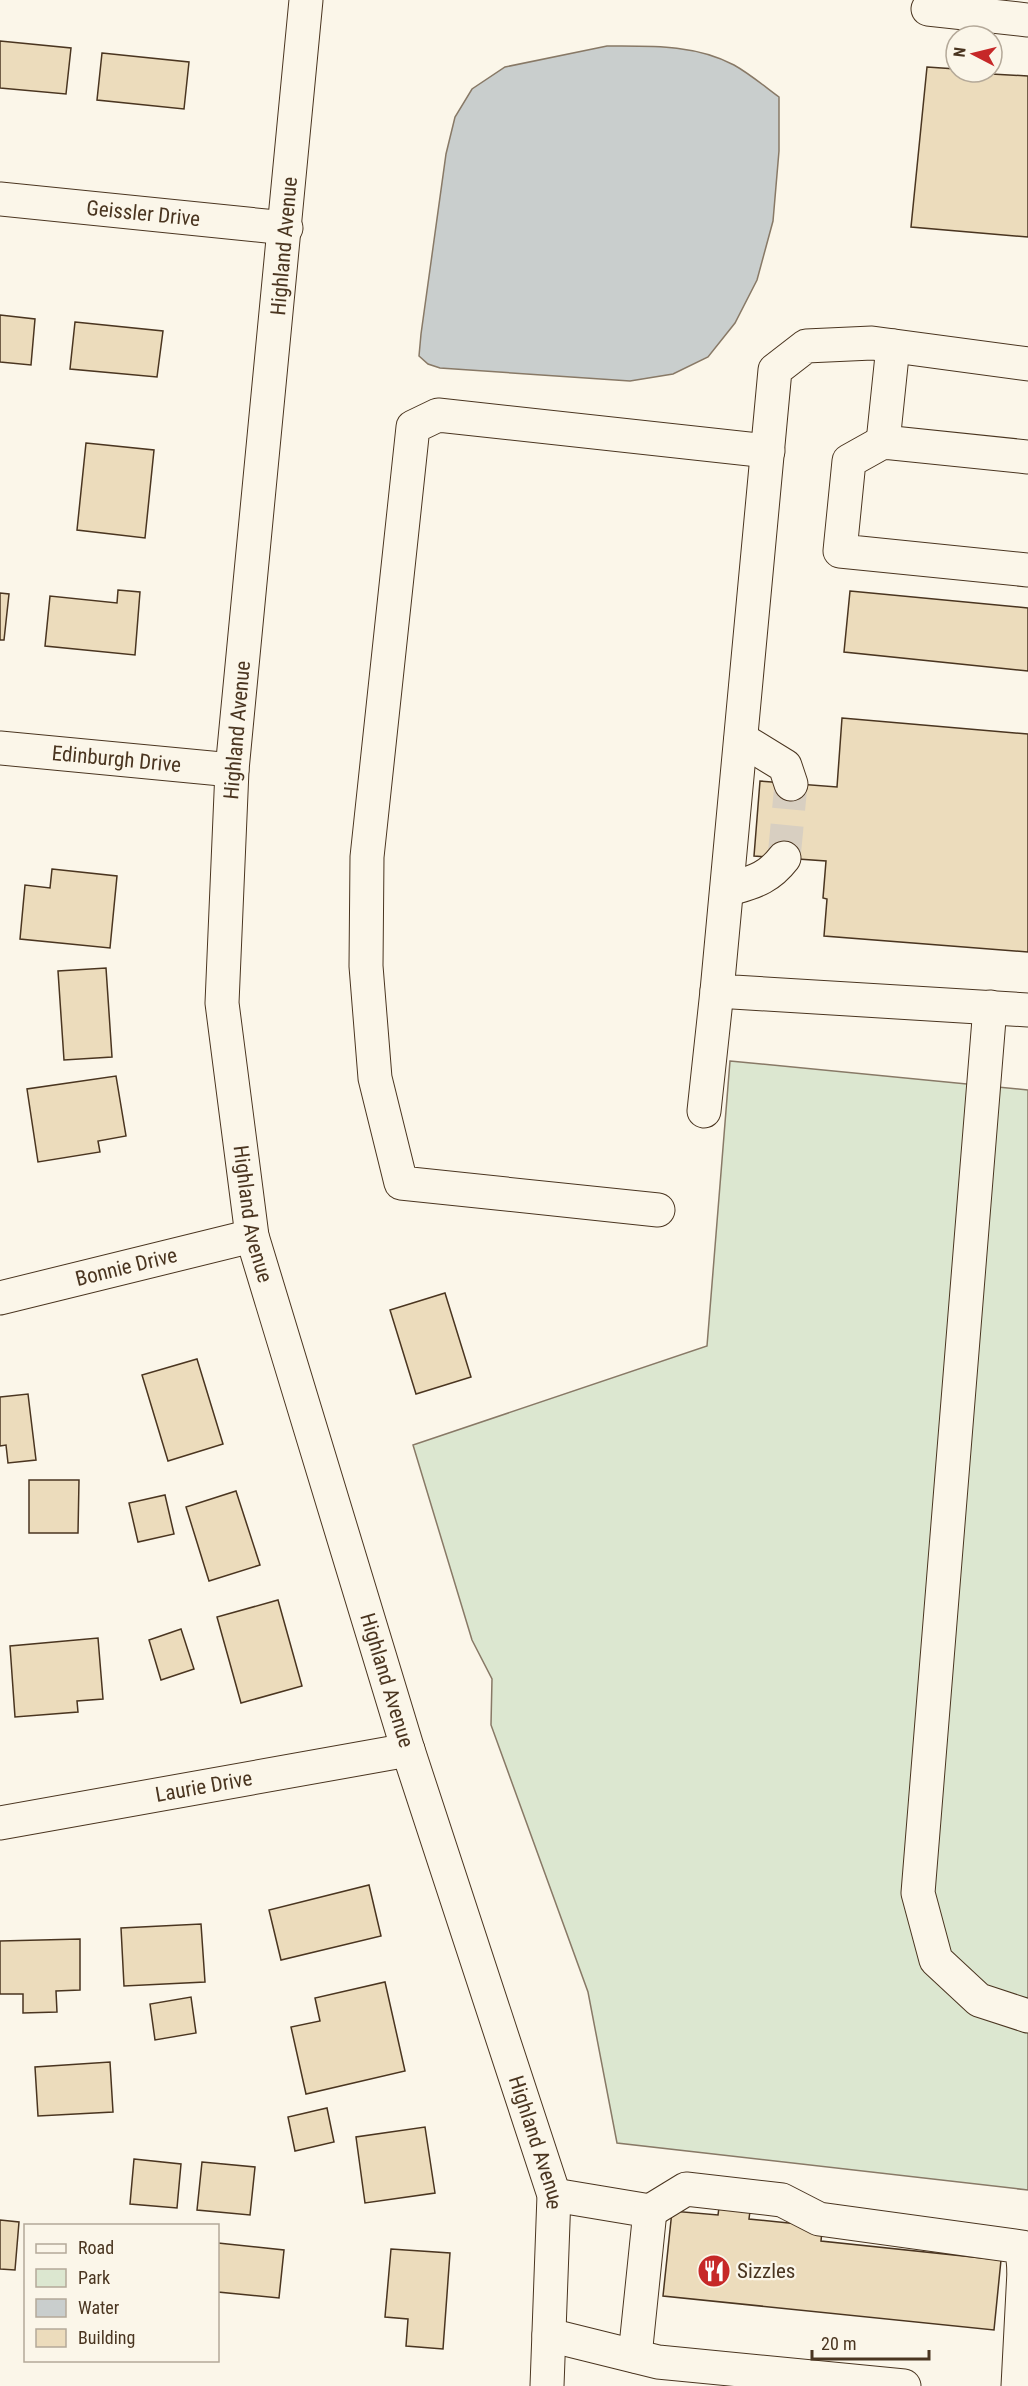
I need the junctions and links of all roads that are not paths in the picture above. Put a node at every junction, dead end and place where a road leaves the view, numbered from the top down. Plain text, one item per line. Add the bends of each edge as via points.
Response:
1 (306, 0) edge
2 (928, 9) dead end
3 (1014, 12) edge
4 (0, 199) edge
5 (286, 228) junction
6 (893, 346) junction
7 (1028, 364) edge
8 (883, 442) junction
9 (768, 451) junction
10 (1028, 456) edge
11 (1028, 570) edge
12 (741, 738) junction
13 (0, 748) edge
14 (232, 770) junction
15 (791, 784) tunnel mouth
16 (784, 858) tunnel mouth
17 (727, 890) junction
18 (717, 991) junction
19 (990, 1007) junction
20 (1028, 1010) edge
21 (704, 1111) dead end
22 (658, 1210) dead end
23 (252, 1236) junction
24 (0, 1298) edge
25 (408, 1750) junction
26 (0, 1823) edge
27 (1028, 2016) edge
28 (554, 2195) junction
29 (650, 2211) junction
30 (1026, 2271) edge
31 (549, 2335) junction
32 (635, 2356) junction
33 (548, 2386) edge
34 (904, 2386) edge
35 (1018, 2386) edge

1 - 5 street, Highland Avenue
2 - 3 street
4 - 5 street, Geissler Drive
5 - 14 street, Highland Avenue
6 - 7 street
6 - 8 street
6 - 9 street via 806,346 775,370
8 - 10 street
8 - 11 street via 849,461 840,551
9 - 12 street
9 - 22 street via 438,415 413,427 367,857 366,966 375,1078 401,1183
12 - 15 street via 785,766
12 - 17 street
13 - 14 street, Edinburgh Drive
14 - 23 street, Highland Avenue via 222,1003
16 - 17 street via 773,872
17 - 18 street
18 - 19 street
18 - 21 street
19 - 20 street
19 - 27 street via 918,1893 936,1960 979,2000
23 - 24 street, Bonnie Drive
23 - 25 street, Highland Avenue
25 - 26 street, Laurie Drive
25 - 28 street, Highland Avenue
28 - 29 street
28 - 31 street, Highland Avenue
29 - 30 street via 686,2189 782,2200 819,2219 1022,2247
29 - 32 street
30 - 35 street
31 - 32 street
31 - 33 street, Highland Avenue
32 - 34 street via 658,2362

